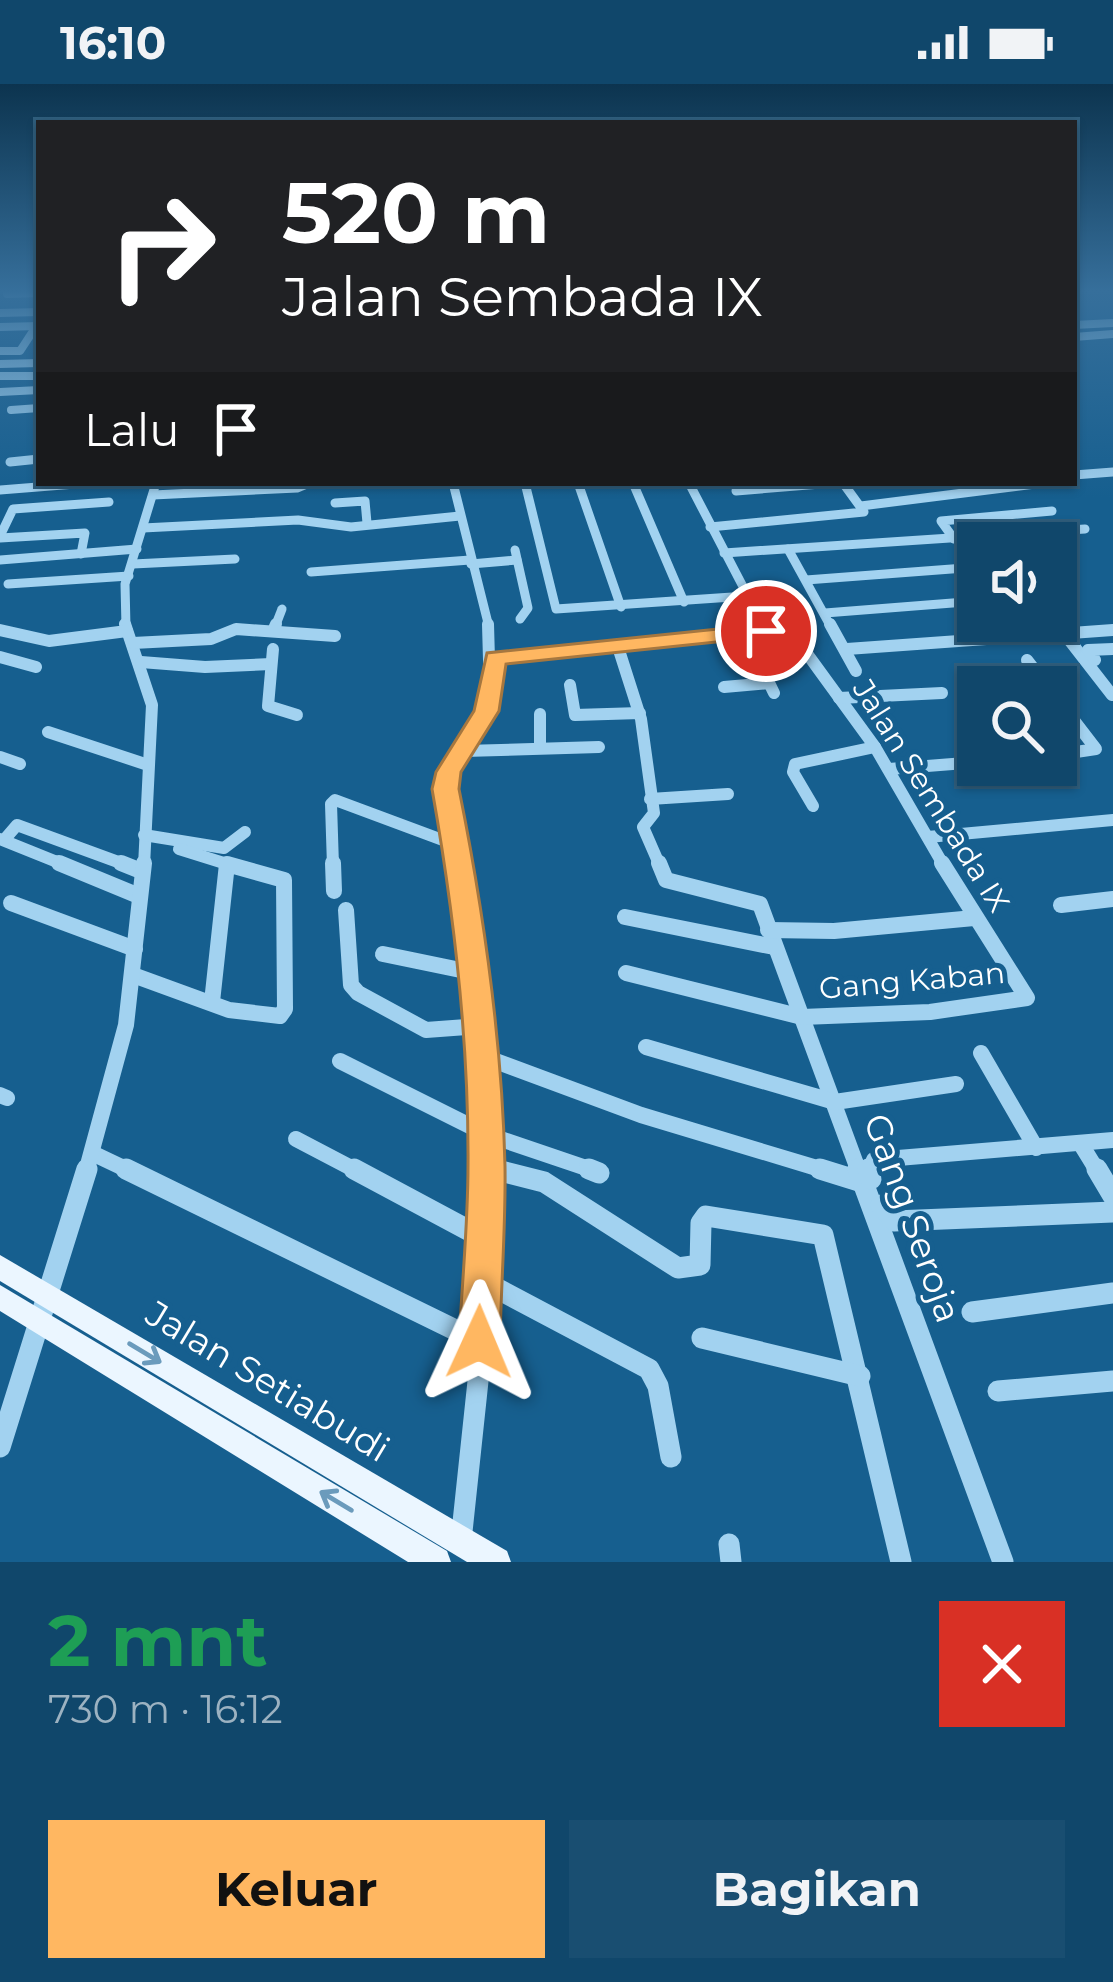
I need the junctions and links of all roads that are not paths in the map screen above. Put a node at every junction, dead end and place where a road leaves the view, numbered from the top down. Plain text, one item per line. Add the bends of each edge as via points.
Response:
1 (0, 364) edge
2 (36, 364) edge
3 (0, 376) edge
4 (36, 376) edge
5 (36, 390) edge
6 (0, 392) edge
7 (11, 410) dead end
8 (35, 413) edge
9 (22, 423) dead end
10 (36, 459) edge
11 (10, 462) dead end
12 (1113, 472) edge
13 (1077, 476) edge
14 (50, 486) edge
15 (454, 486) edge
16 (525, 486) edge
17 (579, 486) edge
18 (634, 486) edge
19 (690, 486) edge
20 (784, 486) edge
21 (845, 486) edge
22 (1029, 486) edge
23 (305, 488) edge
24 (154, 489) edge
25 (0, 490) edge
26 (736, 491) dead end
27 (109, 502) dead end
28 (59, 505) junction
29 (861, 506) junction
30 (1052, 511) dead end
31 (460, 516) junction
32 (300, 521) junction
33 (261, 522) junction
34 (367, 523) junction
35 (336, 525) junction
36 (710, 526) junction
37 (143, 528) junction
38 (1085, 529) dead end
39 (49, 535) junction
40 (0, 537) edge
41 (954, 539) junction
42 (260, 543) dead end
43 (303, 543) dead end
44 (788, 549) junction
45 (724, 553) junction
46 (81, 554) junction
47 (235, 559) dead end
48 (0, 560) edge
49 (470, 562) junction
50 (133, 563) junction
51 (957, 569) edge
52 (310, 572) dead end
53 (806, 580) junction
54 (8, 584) dead end
55 (747, 596) junction
56 (684, 602) junction
57 (957, 603) edge
58 (621, 607) junction
59 (282, 609) dead end
60 (825, 613) junction
61 (520, 619) dead end
62 (0, 630) edge
63 (1113, 630) edge
64 (273, 631) junction
65 (766, 631) junction
66 (1077, 631) edge
67 (745, 633) junction
68 (335, 636) dead end
69 (130, 637) junction
70 (957, 640) edge
71 (1071, 642) edge
72 (619, 647) junction
73 (847, 649) junction
74 (1113, 649) edge
75 (0, 656) edge
76 (495, 658) junction
77 (1027, 660) dead end
78 (141, 662) junction
79 (1032, 666) edge
80 (36, 667) dead end
81 (856, 670) dead end
82 (1113, 683) edge
83 (570, 685) dead end
84 (724, 687) dead end
85 (942, 693) dead end
86 (1112, 694) edge
87 (839, 698) junction
88 (640, 712) junction
89 (540, 714) dead end
90 (297, 716) dead end
91 (1077, 724) edge
92 (48, 732) dead end
93 (599, 747) dead end
94 (875, 747) junction
95 (540, 748) junction
96 (464, 751) junction
97 (1077, 752) edge
98 (0, 758) edge
99 (20, 764) dead end
100 (957, 764) edge
101 (148, 765) junction
102 (889, 769) junction
103 (728, 794) dead end
104 (813, 806) dead end
105 (651, 807) junction
106 (1113, 820) edge
107 (245, 832) dead end
108 (144, 836) junction
109 (928, 837) junction
110 (2, 840) edge
111 (456, 845) junction
112 (179, 849) dead end
113 (227, 864) junction
114 (141, 871) junction
115 (334, 891) dead end
116 (139, 896) junction
117 (1113, 899) edge
118 (11, 903) dead end
119 (1060, 904) dead end
120 (346, 910) dead end
121 (625, 917) dead end
122 (974, 918) junction
123 (771, 938) junction
124 (135, 949) junction
125 (383, 954) dead end
126 (626, 973) dead end
127 (475, 974) junction
128 (133, 975) junction
129 (1028, 998) joint
130 (212, 1002) junction
131 (802, 1017) junction
132 (480, 1026) junction
133 (646, 1046) dead end
134 (981, 1053) dead end
135 (482, 1056) junction
136 (340, 1061) dead end
137 (956, 1084) dead end
138 (835, 1102) junction
139 (486, 1134) junction
140 (296, 1139) dead end
141 (1113, 1140) edge
142 (1082, 1146) junction
143 (1036, 1148) junction
144 (92, 1154) junction
145 (487, 1168) junction
146 (599, 1173) dead end
147 (865, 1183) junction
148 (1113, 1196) edge
149 (1113, 1212) edge
150 (482, 1238) junction
151 (0, 1267) edge
152 (481, 1280) junction
153 (1113, 1293) edge
154 (0, 1297) edge
155 (40, 1306) junction
156 (972, 1312) dead end
157 (702, 1338) dead end
158 (479, 1342) junction
159 (860, 1376) junction
160 (1113, 1381) edge
161 (998, 1390) dead end
162 (0, 1447) edge
163 (671, 1457) dead end
164 (461, 1541) junction
165 (436, 1562) edge
166 (496, 1562) edge
167 (901, 1562) edge
168 (1004, 1562) edge

1 - 2 street
3 - 4 street
5 - 6 street
7 - 8 street
8 - 9 street
10 - 11 street
12 - 13 street
14 - 25 street
15 - 31 street
16 - 58 street via 554,607
17 - 58 street
18 - 56 street
19 - 36 street
20 - 26 street
21 - 29 street
22 - 29 street
23 - 24 street
23 - 32 street
24 - 37 street
27 - 28 street
28 - 39 street
28 - 40 street via 13,508
29 - 36 street via 856,515
30 - 41 street via 940,521
31 - 34 street
31 - 49 street
32 - 33 street
32 - 35 street
32 - 43 street
33 - 37 street
33 - 42 street
34 - 35 street
34 - 35 street via 365,501 335,505
36 - 45 street
37 - 50 street
38 - 41 street
39 - 40 street
39 - 46 street via 87,534
41 - 44 street
44 - 45 street
44 - 53 street
45 - 55 street
46 - 48 street
46 - 50 street
47 - 50 street
49 - 52 street
49 - 61 street via 516,555 528,608
49 - 76 street
50 - 54 street
50 - 69 street via 122,613
51 - 53 street
53 - 60 street
55 - 56 street
55 - 65 street
56 - 58 street
57 - 60 street
59 - 64 street
60 - 73 street
62 - 69 street via 49,641
63 - 66 street
64 - 68 street
64 - 69 street
65 - 67 street
65 - 87 street, Jalan Sembada IX via 795,635
67 - 72 street
67 - 84 street via 771,688
69 - 78 street
70 - 73 street
71 - 86 street
72 - 76 street
72 - 88 street
73 - 81 street
74 - 82 street via 1088,652
75 - 80 street
76 - 96 street via 486,711
77 - 79 street
78 - 90 street via 206,667 272,656 268,706
78 - 101 street via 152,694
83 - 88 street via 575,715
85 - 87 street
87 - 94 street, Jalan Sembada IX
88 - 105 street
89 - 95 street
91 - 97 street via 1096,749
92 - 101 street
93 - 95 street
94 - 102 street, Jalan Sembada IX
94 - 104 street via 794,764
95 - 96 street
96 - 111 street via 446,789
98 - 99 street
100 - 102 street
101 - 108 street
102 - 109 street, Jalan Sembada IX
103 - 105 street
105 - 123 street, Gang Seroja via 643,827 666,880 755,900
106 - 109 street
107 - 108 street via 224,848
108 - 114 street
109 - 122 street, Jalan Sembada IX
110 - 114 street via 17,825
110 - 116 street
111 - 115 street via 335,800
111 - 127 street
112 - 113 street
113 - 130 street
113 - 130 street via 284,880 285,1009 266,1019
114 - 116 street
116 - 124 street
117 - 119 street
118 - 124 street
120 - 132 street via 354,990 427,1030
121 - 123 street
122 - 123 street
122 - 129 street, Jalan Sembada IX
123 - 131 street, Gang Seroja
124 - 128 street
125 - 127 street
126 - 131 street, Gang Kaban
127 - 132 street
128 - 130 street
128 - 144 street
129 - 131 street, Gang Kaban
131 - 138 street, Gang Seroja
132 - 135 street
133 - 138 street
134 - 143 street
135 - 139 street
135 - 147 street
136 - 139 street
137 - 138 street
138 - 147 street, Gang Seroja
139 - 145 street
139 - 146 street
140 - 150 street
141 - 142 street
142 - 143 street
142 - 148 street
143 - 149 street via 874,1160 867,1168 894,1221
144 - 155 street
144 - 158 street
145 - 150 street
145 - 159 street via 544,1183 678,1268 700,1265 702,1220 710,1216 823,1235
147 - 168 street, Gang Seroja
150 - 152 street
151 - 155 main road, Jalan Setiabudi
152 - 158 street
152 - 163 street via 649,1369
153 - 156 street
154 - 155 main road, Jalan Setiabudi
155 - 162 street
155 -> 164 main road, Jalan Setiabudi
165 -> 155 main road, Jalan Setiabudi
157 - 159 street
158 - 164 street
159 - 167 street
160 - 161 street
164 - 166 main road, Jalan Setiabudi

